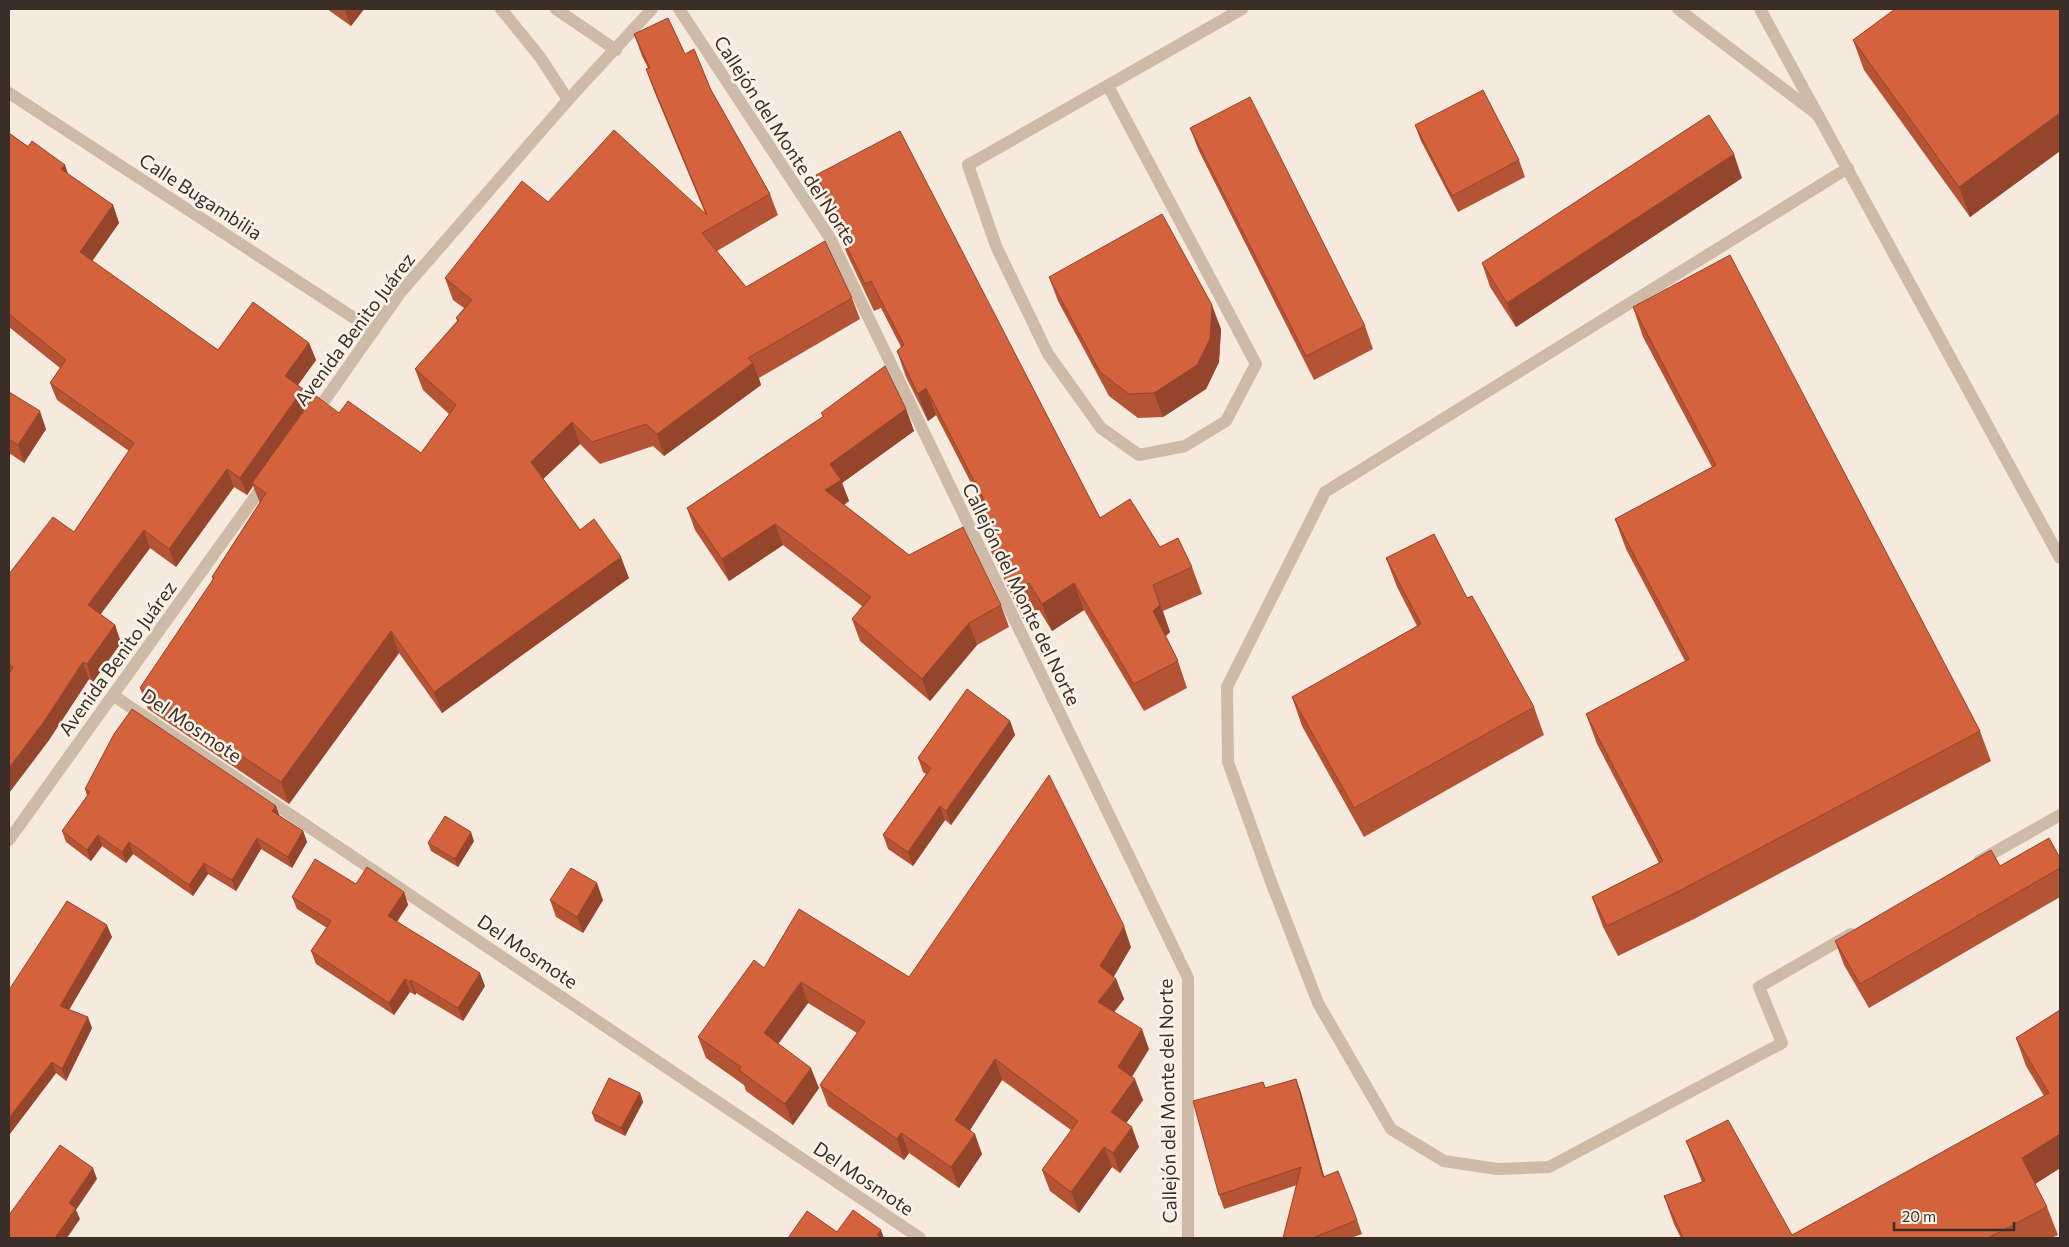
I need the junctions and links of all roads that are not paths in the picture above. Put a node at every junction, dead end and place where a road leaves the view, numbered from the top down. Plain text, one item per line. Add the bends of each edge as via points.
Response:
1 (501, 9) edge
2 (556, 9) edge
3 (652, 9) edge
4 (679, 9) edge
5 (1242, 9) edge
6 (1678, 9) edge
7 (1760, 9) edge
8 (616, 50) junction
9 (1108, 86) junction
10 (9, 93) edge
11 (568, 100) junction
12 (1818, 115) junction
13 (1848, 168) junction
14 (374, 331) junction
15 (304, 428) edge
16 (276, 469) edge
17 (2060, 558) edge
18 (114, 696) junction
19 (2060, 815) edge
20 (9, 840) edge
21 (1965, 869) edge
22 (1862, 928) edge
23 (920, 1238) edge
24 (1188, 1238) edge

1 - 11 street via 540,57
2 - 8 street
3 - 8 street, Avenida Benito Juárez
4 - 24 street, Callejón del Monte del Norte via 830,238 1188,978
5 - 9 street
6 - 12 street
7 - 12 street
8 - 11 street, Avenida Benito Juárez
9 - 9 street via 968,165 996,246 1048,354 1101,428 1139,455 1185,446 1226,421 1256,364
10 - 14 street, Calle Bugambilia
11 - 14 street, Avenida Benito Juárez via 400,293
12 - 13 street
13 - 17 street
13 - 22 street via 1325,492 1227,687 1228,762 1318,1003 1391,1129 1444,1161 1497,1169 1549,1167 1782,1043 1758,987
14 - 15 street, Avenida Benito Juárez
16 - 18 street, Avenida Benito Juárez
18 - 20 street, Avenida Benito Juárez
18 - 23 street, Del Mosmote
19 - 21 street

